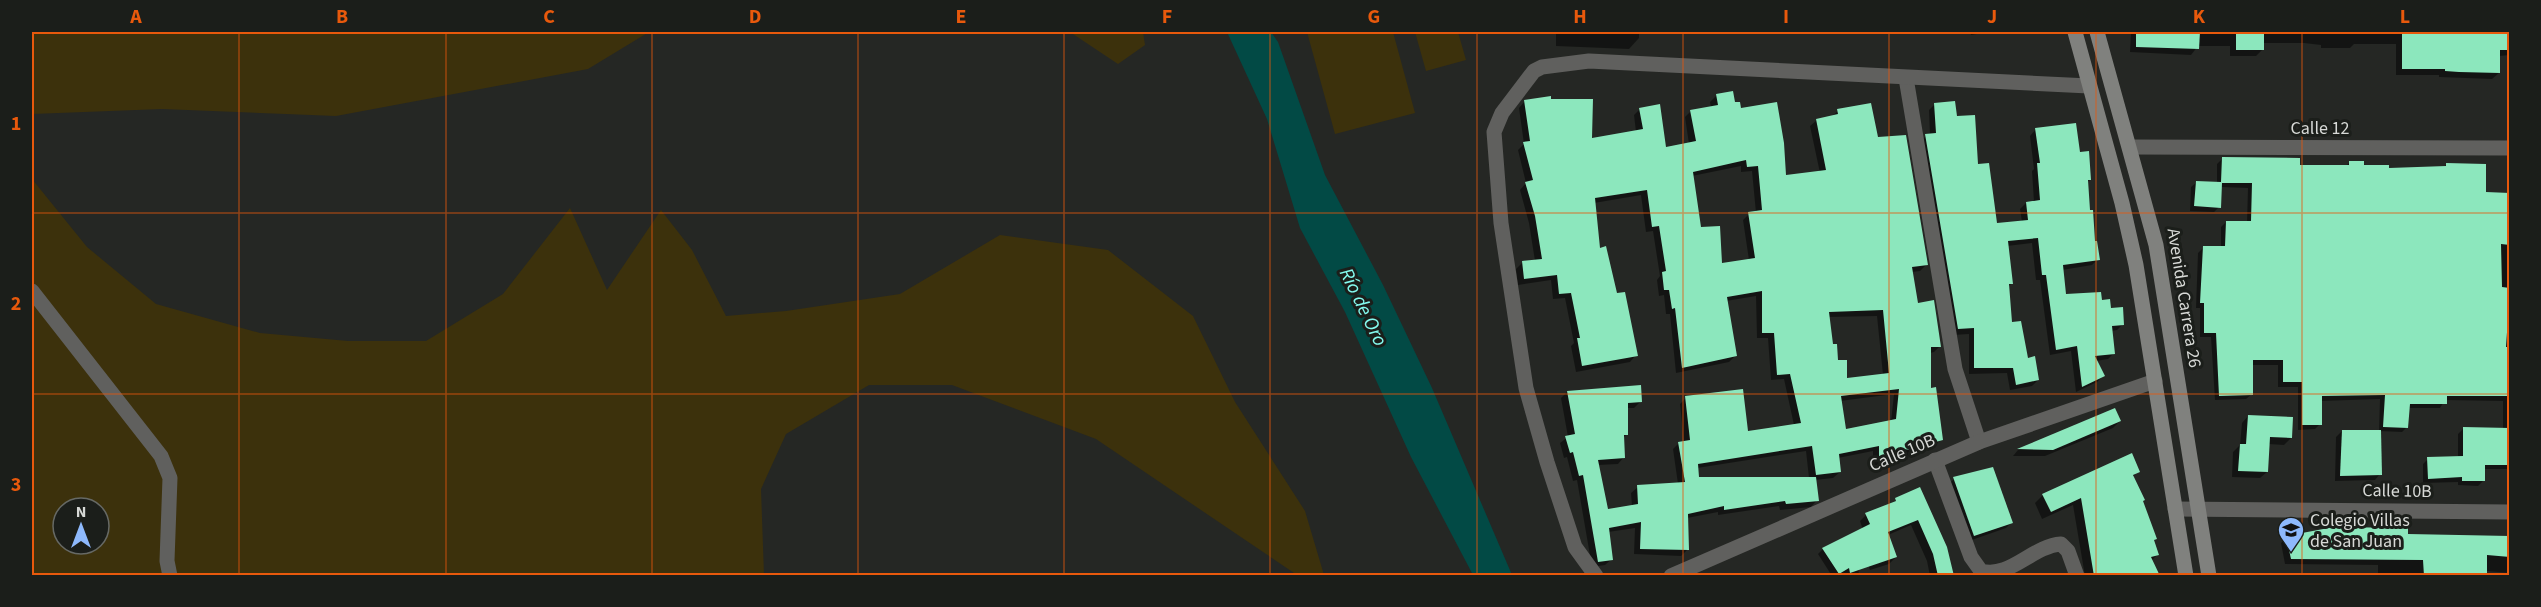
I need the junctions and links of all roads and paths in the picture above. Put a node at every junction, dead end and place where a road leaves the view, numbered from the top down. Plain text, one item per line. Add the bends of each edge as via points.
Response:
1 (2075, 32) edge
2 (2097, 32) edge
3 (1905, 78) junction
4 (2089, 86) junction
5 (2130, 147) junction
6 (2510, 148) edge
7 (32, 291) edge
8 (2155, 381) junction
9 (1979, 442) junction
10 (1935, 460) junction
11 (2175, 508) junction
12 (2199, 508) junction
13 (2510, 512) edge
14 (170, 576) edge
15 (1596, 576) edge
16 (1671, 576) edge
17 (2077, 576) edge
18 (2186, 576) edge
19 (2209, 576) edge

1 - 4 main road
2 - 5 main road, Avenida Carrera 26
3 - 4 street
3 - 9 street via 1955,369
3 - 15 street via 1589,61 1534,70 1502,113 1493,144 1526,388 1575,547
4 - 8 main road via 2129,232
5 - 6 street, Calle 12
5 - 12 main road, Avenida Carrera 26 via 2157,245
7 - 14 street via 160,456 170,478
8 - 9 street, Calle 10B
8 - 11 main road
9 - 10 street, Calle 10B
10 - 16 street, Calle 10B
10 - 17 street via 1971,557 1981,571 1997,573 2051,545 2061,544 2073,560
11 - 12 street, Calle 10B
11 - 18 main road
12 - 13 street, Calle 10B
12 - 19 main road, Avenida Carrera 26

